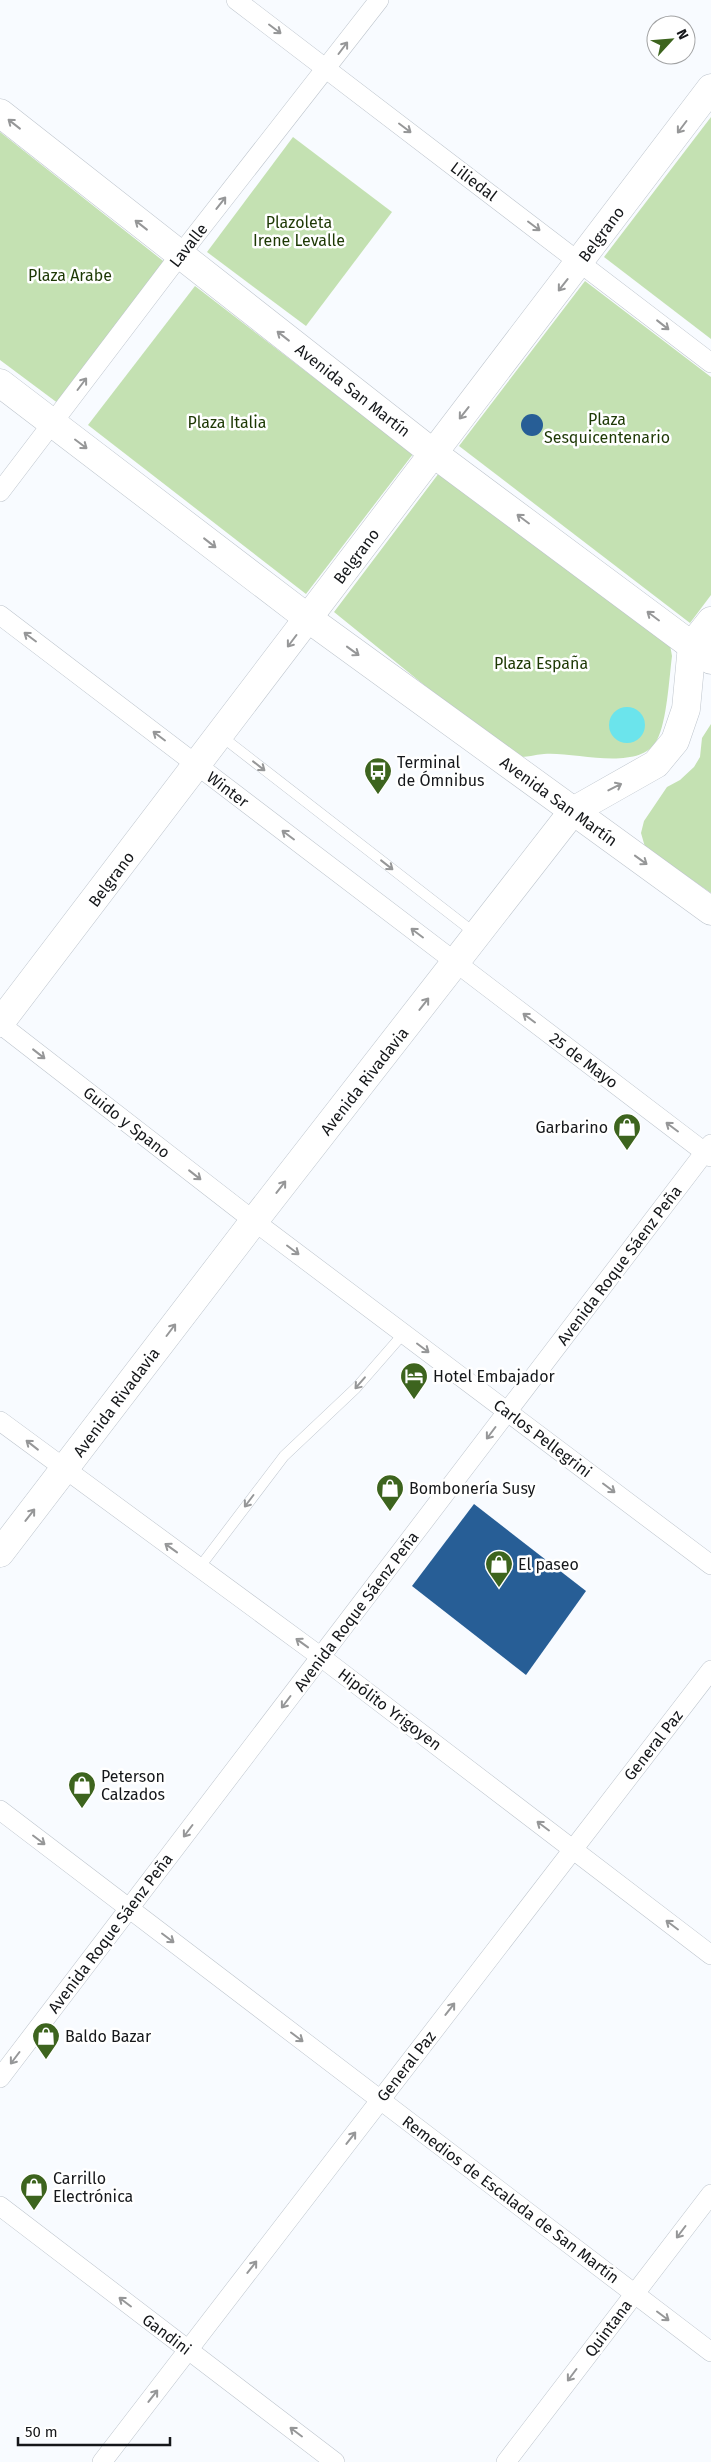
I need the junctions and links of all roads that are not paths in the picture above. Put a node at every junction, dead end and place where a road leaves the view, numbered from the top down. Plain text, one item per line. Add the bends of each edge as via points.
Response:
1 (236, 0) edge
2 (379, 0) edge
3 (327, 68) junction
4 (711, 88) edge
5 (0, 113) edge
6 (180, 255) junction
7 (580, 262) junction
8 (711, 362) edge
9 (0, 383) edge
10 (53, 423) junction
11 (433, 453) junction
12 (0, 492) edge
13 (0, 614) edge
14 (309, 619) junction
15 (711, 621) edge
16 (702, 652) edge
17 (220, 736) junction
18 (197, 766) junction
19 (573, 812) junction
20 (711, 911) edge
21 (478, 935) junction
22 (456, 963) junction
23 (0, 1024) edge
24 (709, 1151) edge
25 (254, 1221) junction
26 (404, 1333) junction
27 (507, 1412) junction
28 (0, 1420) edge
29 (64, 1470) junction
30 (0, 1553) edge
31 (711, 1565) edge
32 (199, 1568) junction
33 (320, 1657) junction
34 (711, 1670) edge
35 (0, 1810) edge
36 (573, 1849) junction
37 (129, 1908) junction
38 (711, 1954) edge
39 (0, 2078) edge
40 (380, 2100) junction
41 (711, 2194) edge
42 (0, 2206) edge
43 (634, 2294) junction
44 (188, 2350) junction
45 (711, 2352) edge
46 (102, 2462) edge
47 (335, 2462) edge
48 (506, 2462) edge

1 -> 3 street, Liliedal
3 -> 2 street, Lavalle
6 -> 3 street, Lavalle
3 -> 7 street, Liliedal
4 -> 7 main road, Belgrano
6 -> 5 main road, Avenida San Martín
10 -> 6 street, Lavalle
11 -> 6 main road, Avenida San Martín
7 -> 8 street, Liliedal
7 -> 11 main road, Belgrano
9 - 10 main road, Avenida San Martín
10 - 12 street, Lavalle
10 -> 14 main road, Avenida San Martín
11 - 14 main road, Belgrano
16 -> 11 main road, Avenida San Martín
18 -> 13 street, Winter
14 -> 17 main road, Belgrano
14 -> 19 main road, Avenida San Martín
15 - 16 main road
19 -> 16 main road, Avenida Rivadavia via 656,764 676,741
17 - 18 main road, Belgrano
17 -> 21 lane
22 -> 18 street, Winter
18 - 23 main road, Belgrano
19 -> 20 main road, Avenida San Martín
19 - 21 main road, Avenida Rivadavia
21 - 22 main road, Avenida Rivadavia
24 -> 22 street, 25 de Mayo
25 -> 22 main road, Avenida Rivadavia
23 -> 25 street, Guido y Spano
24 - 27 street, Avenida Roque Sáenz Peña
25 -> 26 street, Carlos Pellegrini
29 -> 25 main road, Avenida Rivadavia
26 -> 27 street, Carlos Pellegrini
26 -> 32 lane via 356,1388 284,1456
27 -> 31 street, Carlos Pellegrini
27 -> 33 street, Avenida Roque Sáenz Peña
29 -> 28 street, Hipólito Yrigoyen
30 -> 29 main road, Avenida Rivadavia
32 -> 29 street, Hipólito Yrigoyen
33 -> 32 street, Hipólito Yrigoyen
36 -> 33 street, Hipólito Yrigoyen
33 -> 37 street, Avenida Roque Sáenz Peña
34 - 36 street, General Paz
35 -> 37 street, Remedios de Escalada de San Martín
38 -> 36 street, Hipólito Yrigoyen
40 -> 36 street, General Paz
37 -> 39 street, Avenida Roque Sáenz Peña
37 -> 40 street, Remedios de Escalada de San Martín
40 - 43 street, Remedios de Escalada de San Martín
44 -> 40 street, General Paz
41 -> 43 street, Quintana
44 -> 42 street, Gandini
43 -> 45 street, Remedios de Escalada de San Martín
43 -> 48 street, Quintana
46 -> 44 street, General Paz
47 -> 44 street, Gandini

